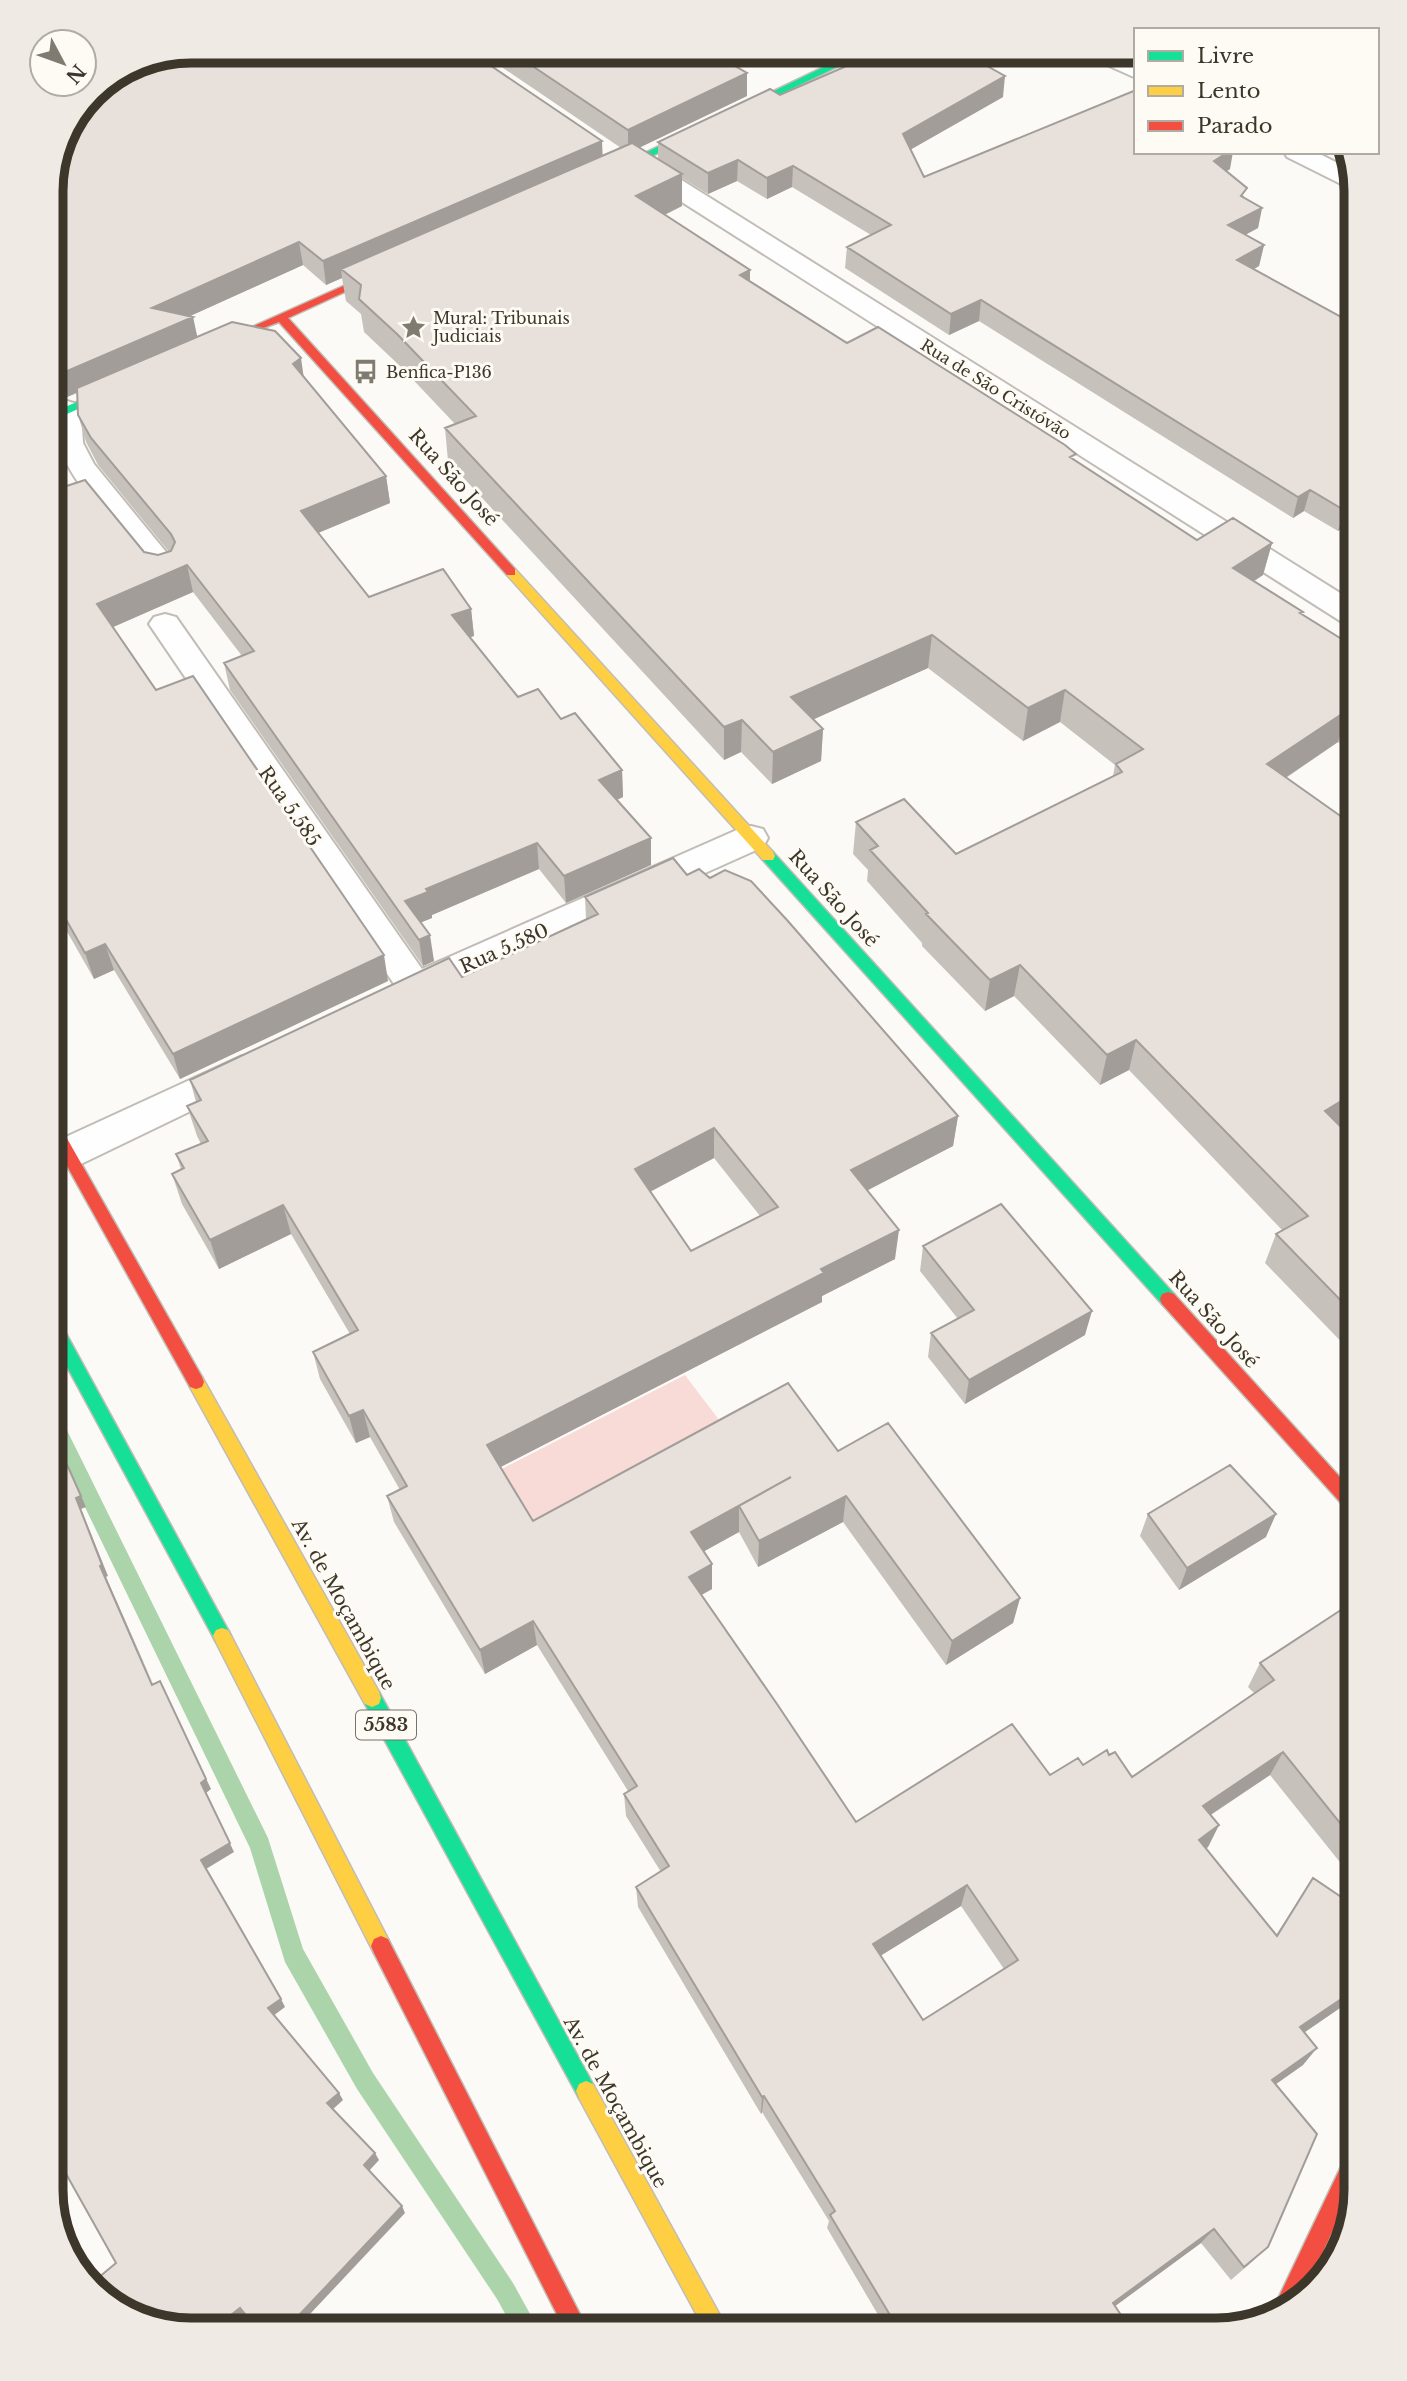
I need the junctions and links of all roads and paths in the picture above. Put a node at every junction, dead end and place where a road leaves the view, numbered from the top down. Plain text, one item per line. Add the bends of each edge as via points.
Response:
1 (840, 63) edge
2 (603, 150) edge
3 (1300, 154) edge
4 (630, 164) junction
5 (1343, 176) edge
6 (588, 182) edge
7 (413, 259) edge
8 (281, 317) junction
9 (243, 333) edge
10 (142, 377) edge
11 (63, 411) edge
12 (63, 425) edge
13 (164, 570) edge
14 (1344, 610) edge
15 (165, 624) dead end
16 (751, 838) junction
17 (415, 987) junction
18 (378, 1005) edge
19 (267, 1058) edge
20 (63, 1141) edge
21 (70, 1152) junction
22 (63, 1344) edge
23 (1344, 1494) edge
24 (1344, 2183) edge
25 (1292, 2293) edge
26 (571, 2318) edge
27 (710, 2318) edge

1 - 4 main road
2 - 4 street, Rua de São Cristóvão
3 - 5 street
4 - 6 main road
4 - 14 street, Rua de São Cristóvão
7 - 8 main road
8 - 9 main road
8 - 16 main road, Rua São José
10 - 11 main road
12 - 13 street via 81,467
15 - 17 street, Rua 5.585
16 - 17 street, Rua 5.580
16 - 23 main road, Rua São José
17 - 18 street, Rua 5.580
19 - 21 street
20 - 21 main road, Av. de Moçambique / 5583
21 - 27 main road, Av. de Moçambique / 5583
22 - 26 main road via 231,1653
24 - 25 main road

